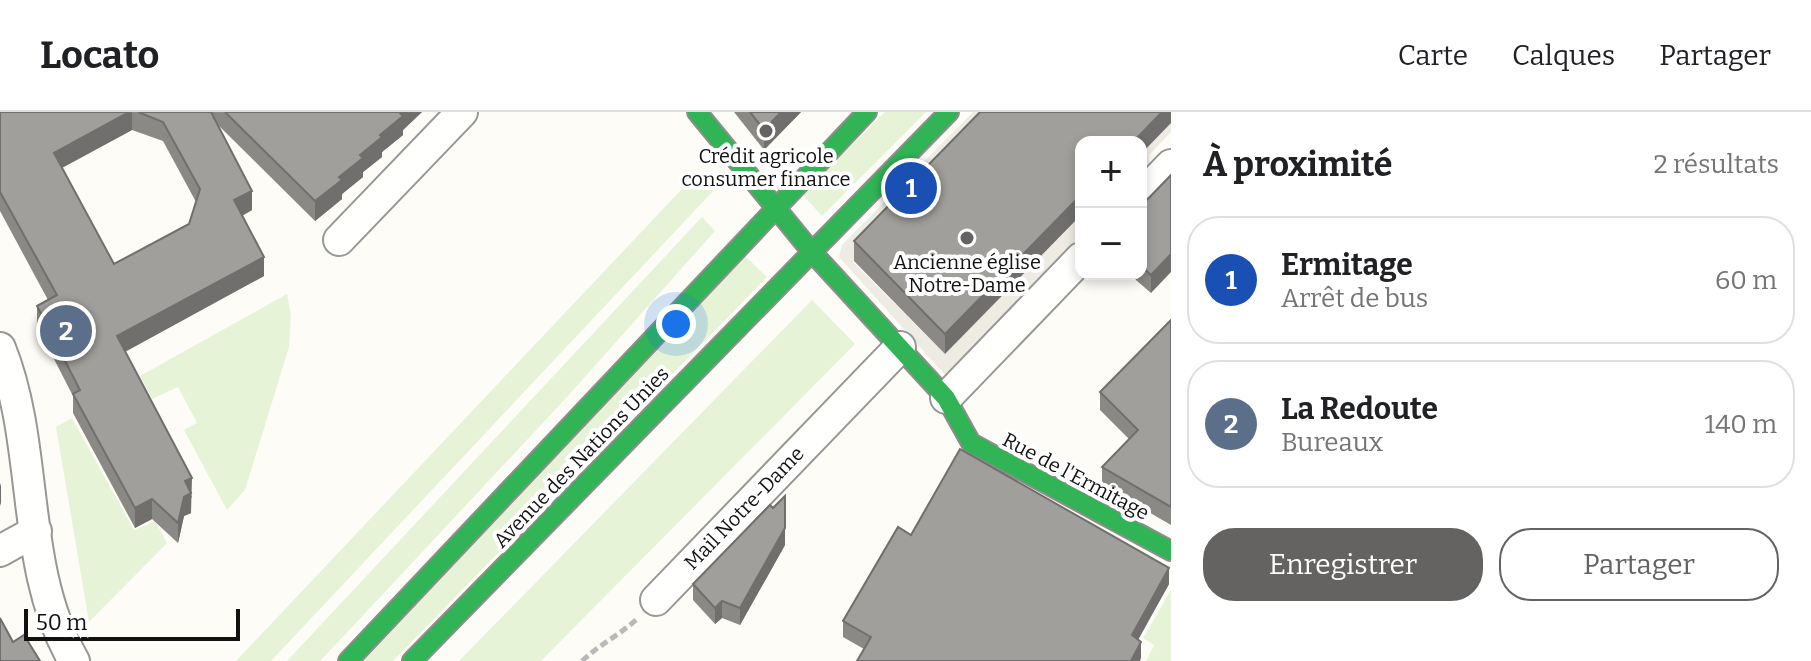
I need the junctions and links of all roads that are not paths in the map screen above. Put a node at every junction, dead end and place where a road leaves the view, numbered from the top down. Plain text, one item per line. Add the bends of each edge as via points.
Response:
1 (462, 112) edge
2 (697, 112) edge
3 (867, 112) edge
4 (949, 112) edge
5 (1171, 165) edge
6 (1147, 190) edge
7 (773, 207) junction
8 (339, 240) dead end
9 (811, 251) junction
10 (1075, 264) edge
11 (900, 347) junction
12 (0, 348) edge
13 (946, 398) junction
14 (36, 531) junction
15 (0, 551) edge
16 (1171, 551) edge
17 (656, 600) road end
18 (74, 661) edge
19 (348, 661) edge
20 (412, 661) edge

1 - 8 street
2 - 7 main road, Rue de l'Ermitage
3 - 7 main road, Avenue des Nations Unies
4 - 9 main road, Avenue des Nations Unies
5 - 6 street
7 - 9 main road, Rue de l'Ermitage
7 - 19 main road, Avenue des Nations Unies
9 - 11 main road, Rue de l'Ermitage
9 - 20 main road, Avenue des Nations Unies
10 - 13 street
11 - 13 main road, Rue de l'Ermitage
11 - 17 street, Mail Notre-Dame
12 - 14 street via 14,396
13 - 16 main road, Rue de l'Ermitage via 977,448
14 - 15 street
14 - 18 street via 52,609

